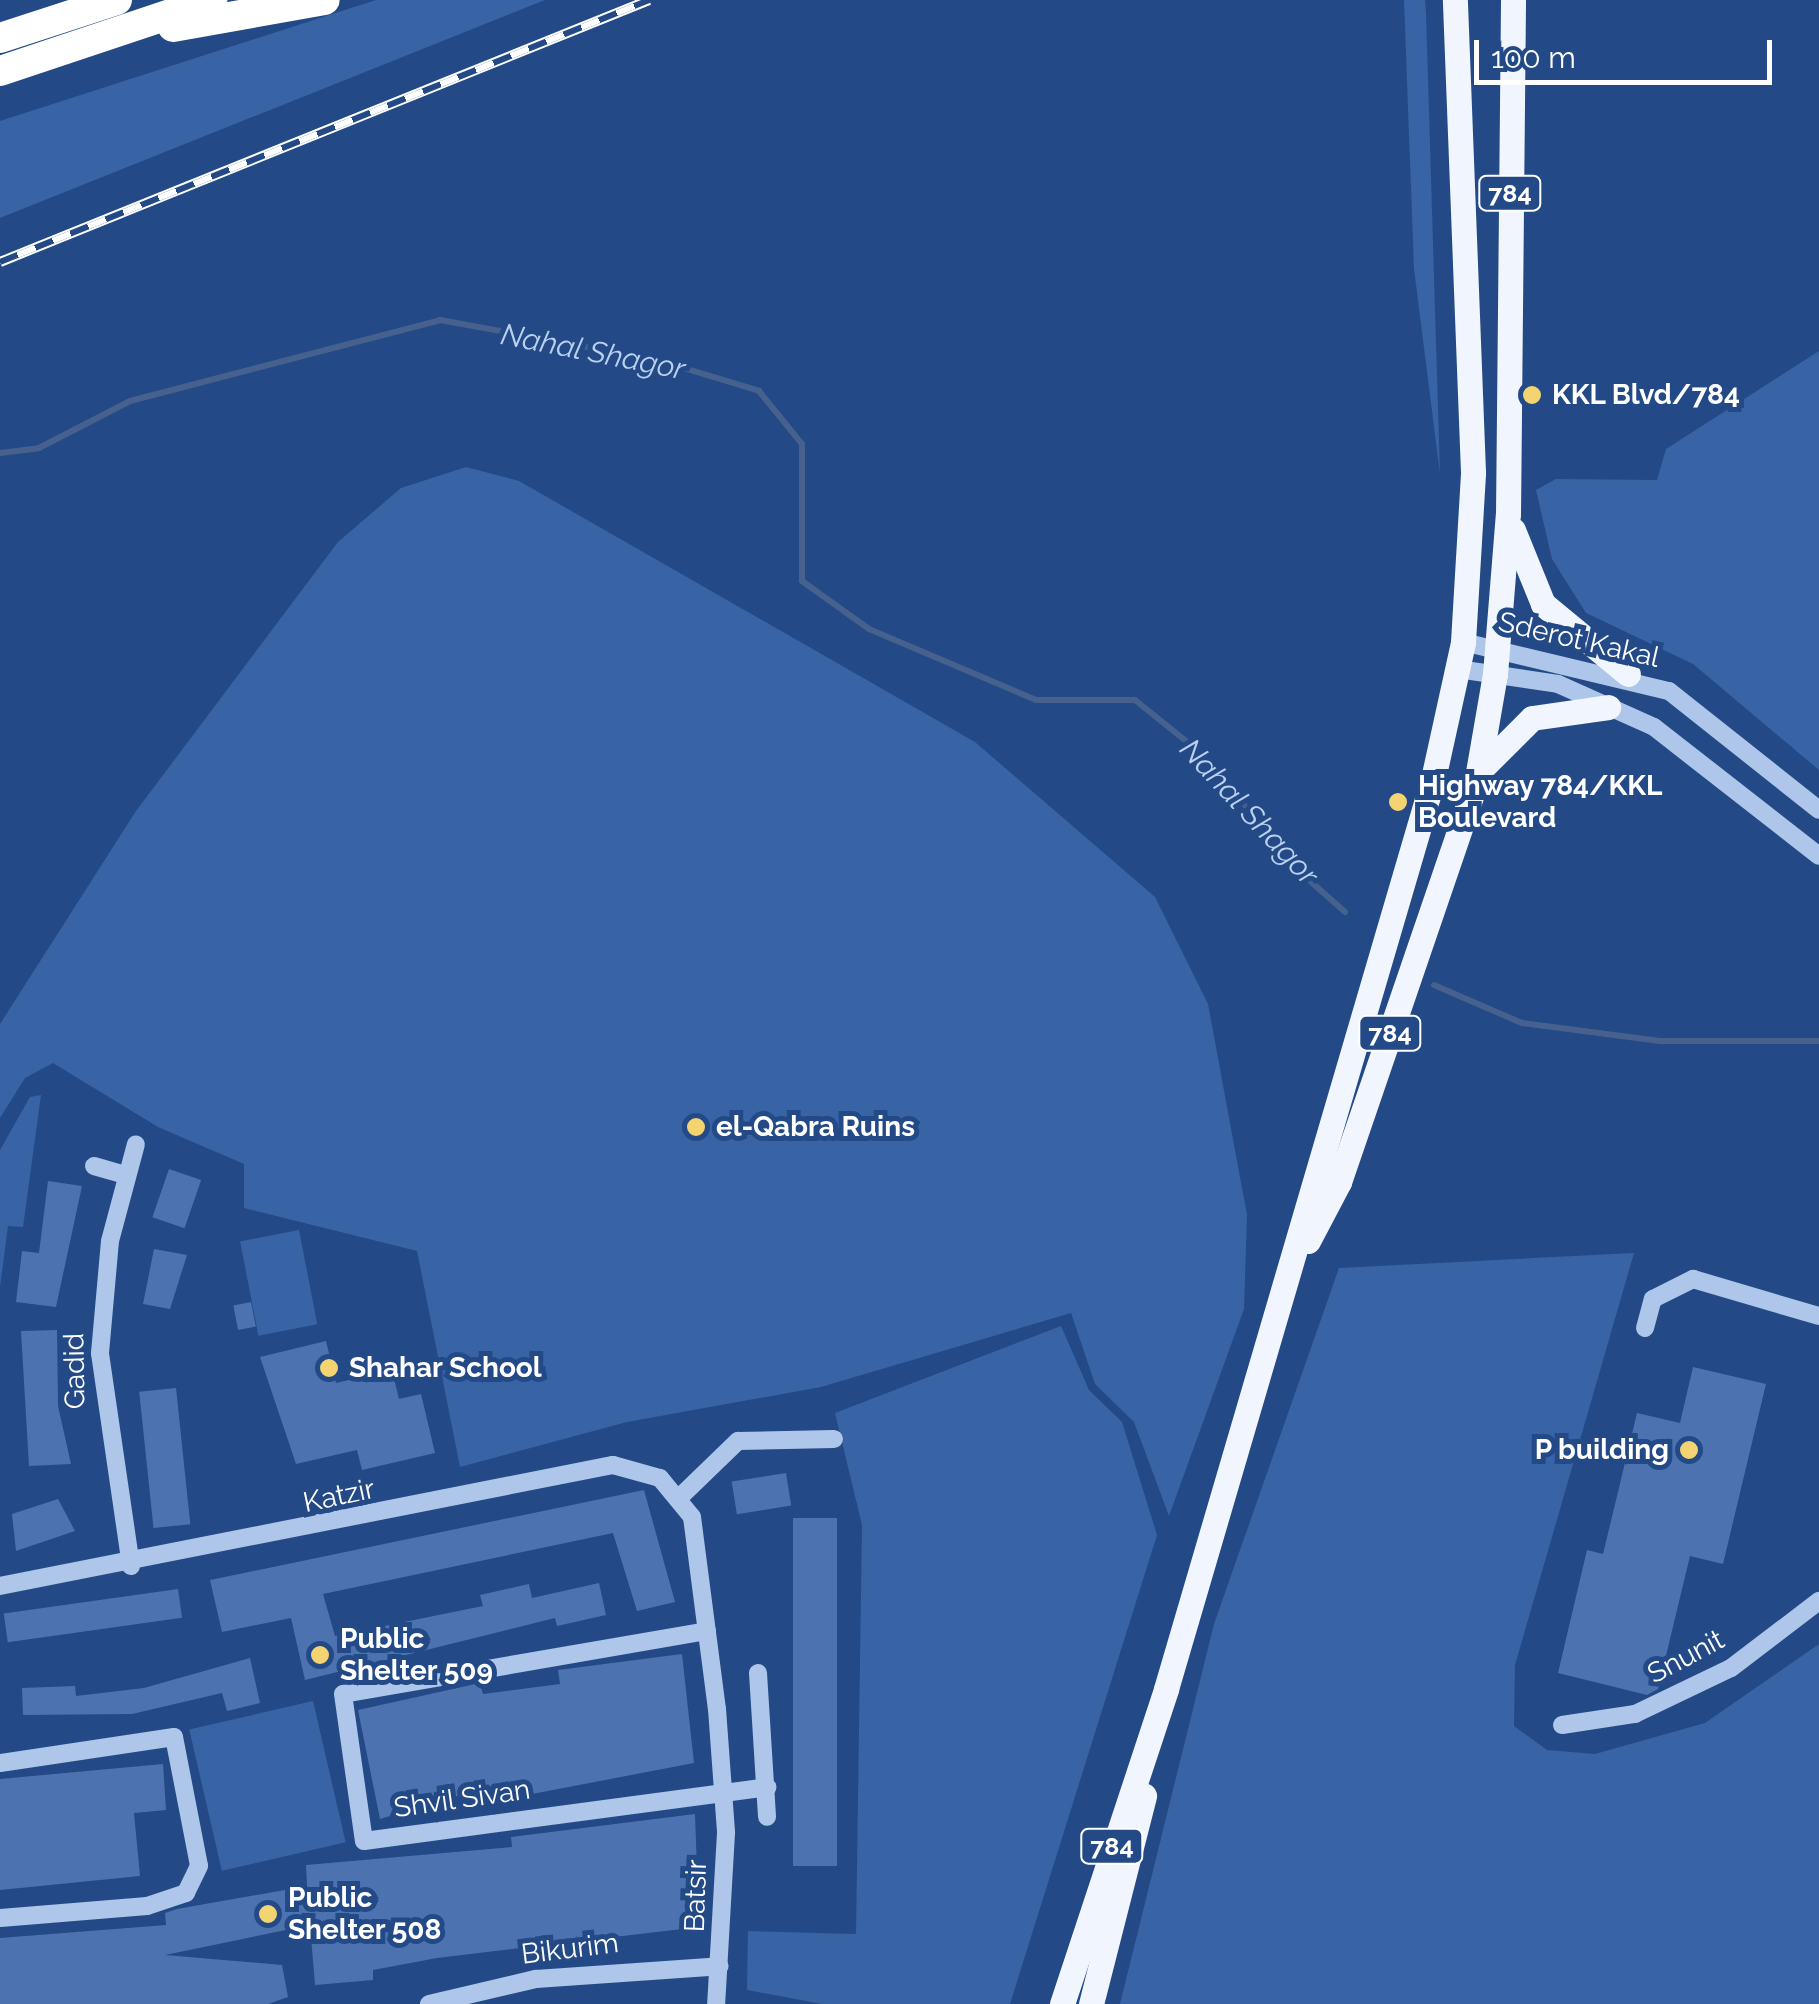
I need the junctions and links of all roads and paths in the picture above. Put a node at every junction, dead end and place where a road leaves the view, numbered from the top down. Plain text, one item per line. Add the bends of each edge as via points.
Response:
1 (89, 0) edge
2 (117, 0) edge
3 (212, 0) edge
4 (325, 0) edge
5 (1455, 0) edge
6 (1512, 0) edge
7 (12, 35) edge
8 (111, 35) junction
9 (0, 70) edge
10 (1508, 514) junction
11 (1464, 642) junction
12 (1500, 648) junction
13 (1458, 669) junction
14 (1496, 674) junction
15 (1628, 674) junction
16 (1608, 707) junction
17 (1477, 778) junction
18 (1819, 810) edge
19 (1819, 856) edge
20 (136, 1144) dead end
21 (94, 1166) dead end
22 (126, 1175) junction
23 (1286, 1280) junction
24 (1819, 1316) edge
25 (1644, 1328) dead end
26 (834, 1439) dead end
27 (682, 1495) junction
28 (131, 1566) junction
29 (0, 1586) edge
30 (1819, 1601) edge
31 (707, 1631) junction
32 (758, 1674) dead end
33 (1166, 1689) junction
34 (1562, 1726) dead end
35 (0, 1763) edge
36 (767, 1787) junction
37 (723, 1789) junction
38 (767, 1817) dead end
39 (0, 1918) edge
40 (720, 1966) junction
41 (430, 2004) edge
42 (716, 2004) edge
43 (1062, 2004) edge
44 (1091, 2004) edge

1 - 7 highway
2 - 7 highway
3 - 8 highway
4 - 8 highway
5 - 11 main road, 784 via 1473,472
6 - 10 main road, 784
8 - 9 highway
10 - 12 main road, 784
10 - 15 main road via 1543,604
11 - 12 street, Sderot Kakal
11 - 13 main road, 784
12 - 14 main road, 784
12 - 15 street, Sderot Kakal
13 - 14 street, Sderot Kakal
13 - 23 main road, 784
14 - 16 street, Sderot Kakal via 1558,684
14 - 17 main road, 784
15 - 18 street, Sderot Kakal via 1695,709
16 - 17 main road via 1532,718 1504,736
16 - 19 street, Sderot Kakal via 1654,727
17 - 23 main road, 784 via 1339,1182
20 - 22 street, Gadid
21 - 22 street
22 - 28 street, Gadid via 100,1354
23 - 33 main road, 784
24 - 25 street via 1693,1279 1654,1299
26 - 27 street via 738,1441
27 - 28 street, Katzir via 660,1478 614,1465
27 - 31 street
28 - 29 street, Katzir
30 - 34 street, Snunit via 1731,1668 1635,1714
31 - 37 street, Batsir
31 - 37 street, Shvil Sivan via 343,1694 364,1841
32 - 36 street
33 - 43 main road, 784
33 - 44 main road
35 - 39 street via 174,1737 199,1866 186,1893 147,1906
36 - 37 street
36 - 38 street
37 - 40 street, Batsir
40 - 41 street, Bikurim via 536,1979
40 - 42 street, Batsir

